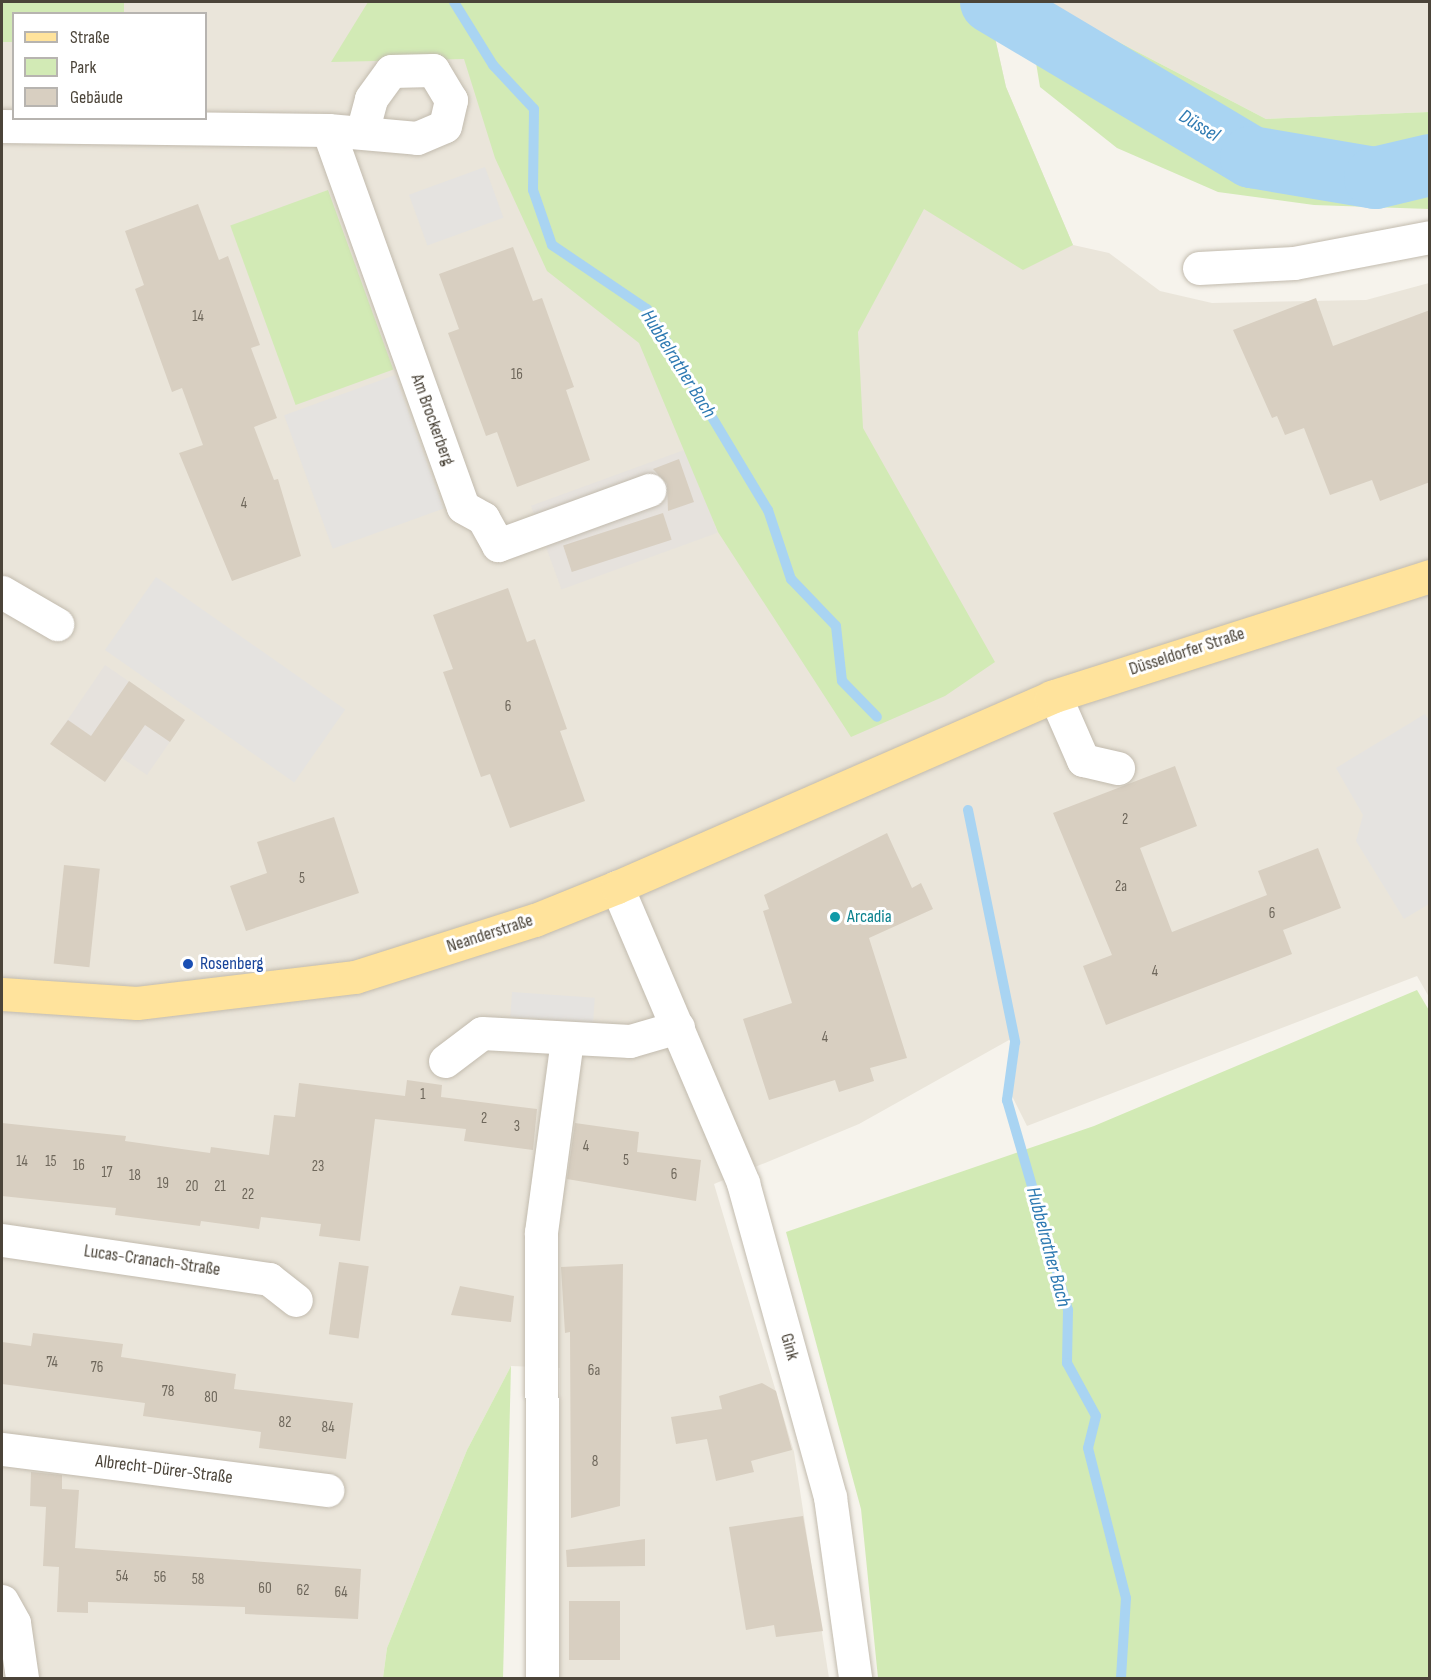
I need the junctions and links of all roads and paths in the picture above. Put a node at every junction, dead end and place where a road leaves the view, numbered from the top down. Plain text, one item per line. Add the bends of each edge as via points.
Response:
1 (2, 126) edge
2 (328, 130) junction
3 (362, 132) dead end
4 (1430, 237) edge
5 (1198, 268) dead end
6 (649, 490) dead end
7 (1430, 576) edge
8 (2, 592) edge
9 (57, 624) dead end
10 (1055, 696) junction
11 (949, 743) joint
12 (1118, 768) dead end
13 (617, 887) junction
14 (2, 994) edge
15 (678, 1027) junction
16 (567, 1040) junction
17 (445, 1061) dead end
18 (2, 1240) edge
19 (296, 1299) dead end
20 (2, 1449) edge
21 (327, 1490) dead end
22 (2, 1601) edge
23 (22, 1678) edge
24 (542, 1678) edge
25 (855, 1678) edge

1 - 2 street
2 - 3 street
2 - 6 street, Am Brockerberg via 463,507 483,518 498,545
4 - 5 street via 1317,260
7 - 10 main road, Düsseldorfer Straße
8 - 9 street
10 - 11 main road, Düsseldorfer Straße
10 - 12 street via 1083,760
11 - 13 main road, Neanderstraße
13 - 14 main road, Neanderstraße via 535,920 355,977 137,1003
13 - 15 street, Gink
15 - 16 street via 630,1041
15 - 25 street, Gink via 743,1183 799,1382 830,1497
16 - 17 street via 482,1033
16 - 24 street via 541,1232
18 - 19 street, Lucas-Cranach-Straße via 269,1279
20 - 21 street, Albrecht-Dürer-Straße
22 - 23 street via 14,1623

